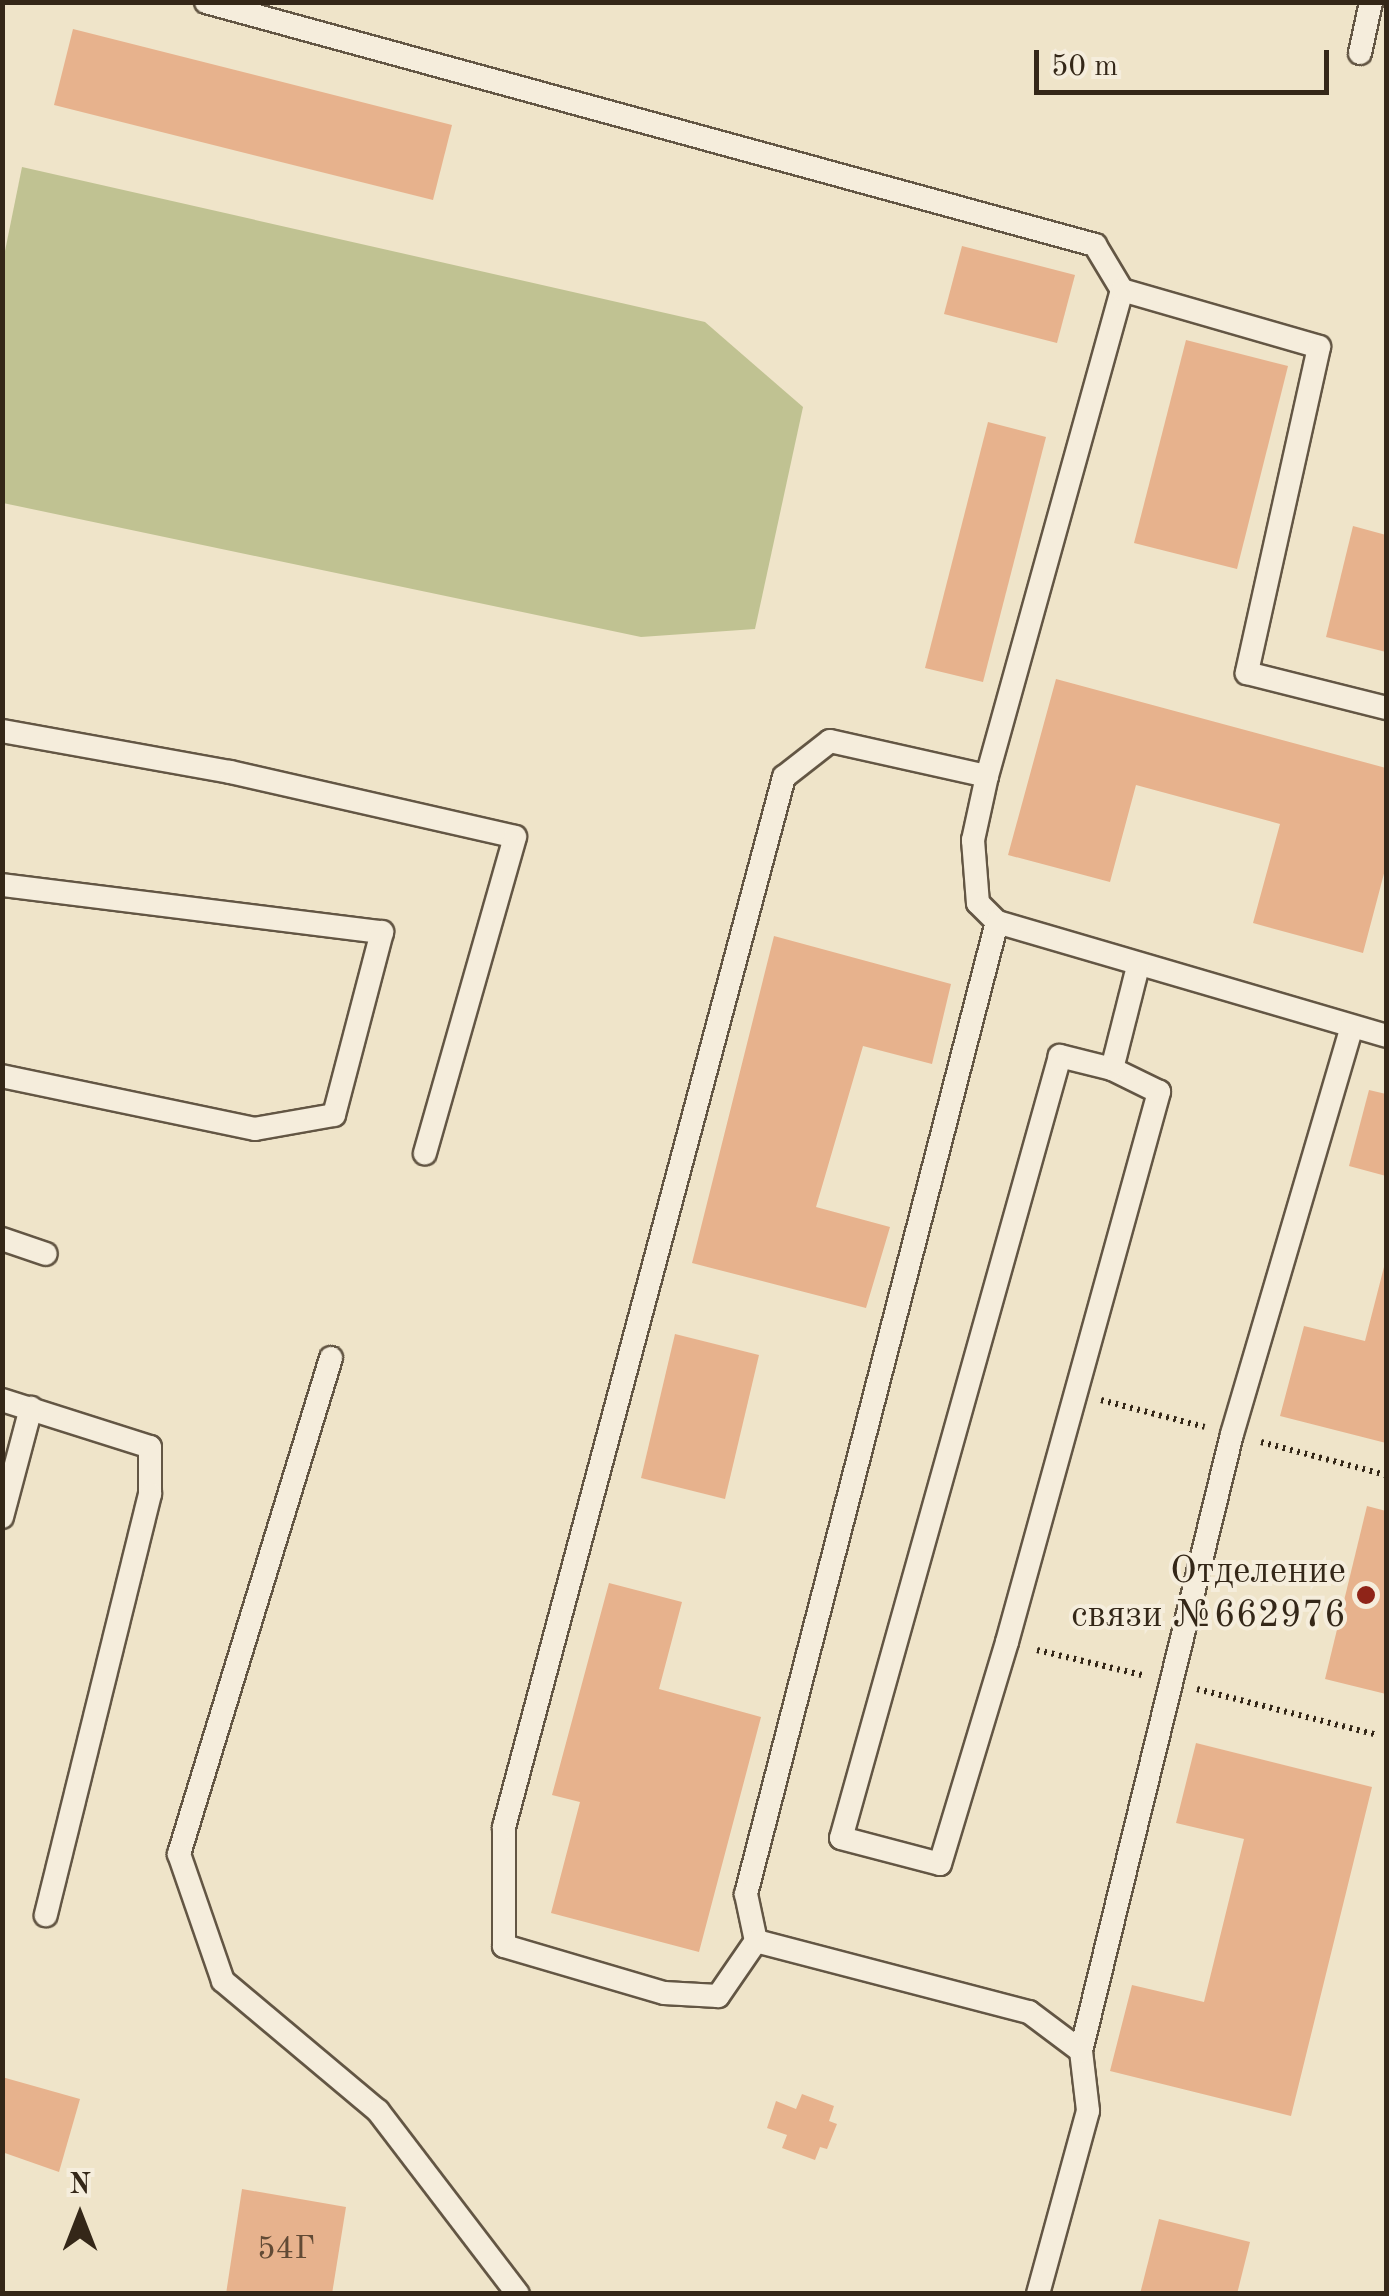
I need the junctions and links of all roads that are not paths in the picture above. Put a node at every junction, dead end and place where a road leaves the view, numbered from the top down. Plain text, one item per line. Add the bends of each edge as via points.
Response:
1 (206, 2) edge
2 (1371, 2) edge
3 (1360, 53) dead end
4 (1122, 290) junction
5 (1386, 708) edge
6 (2, 731) edge
7 (987, 776) junction
8 (2, 885) edge
9 (997, 922) junction
10 (1138, 966) junction
11 (1352, 1027) junction
12 (1386, 1036) edge
13 (1112, 1069) junction
14 (2, 1076) edge
15 (425, 1152) dead end
16 (2, 1239) edge
17 (46, 1254) dead end
18 (331, 1358) dead end
19 (2, 1400) edge
20 (31, 1408) junction
21 (2, 1517) edge
22 (46, 1914) dead end
23 (756, 1941) junction
24 (1081, 2051) junction
25 (518, 2294) edge
26 (1038, 2294) edge

1 - 4 lane via 1095,245
2 - 3 lane
4 - 5 lane via 1319,348 1247,673
4 - 7 lane
6 - 15 lane via 230,772 516,837
7 - 9 lane via 974,840 978,903
7 - 23 lane via 830,742 784,777 504,1827 504,1946 664,1992 718,1996
8 - 14 lane via 382,932 334,1114 255,1129
9 - 10 lane
9 - 23 lane via 746,1894
10 - 11 lane
10 - 13 lane
11 - 12 lane
11 - 24 lane via 1232,1434
13 - 13 lane via 1159,1092 940,1864 841,1838 1060,1056
16 - 17 lane
18 - 25 lane via 179,1854 223,1981 378,2110
19 - 20 lane
20 - 21 lane
20 - 22 lane via 150,1447 150,1494
23 - 24 lane via 1029,2012
24 - 26 lane via 1088,2110

